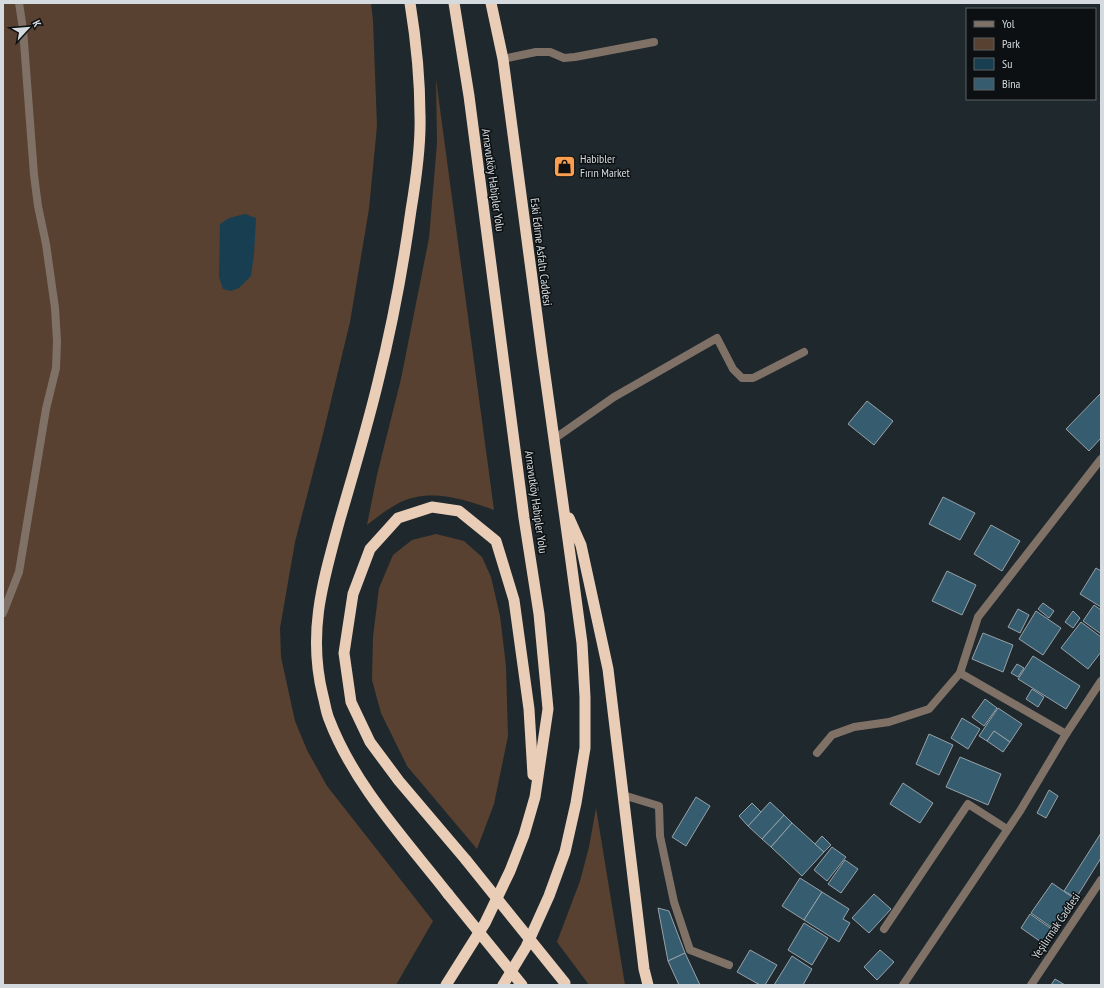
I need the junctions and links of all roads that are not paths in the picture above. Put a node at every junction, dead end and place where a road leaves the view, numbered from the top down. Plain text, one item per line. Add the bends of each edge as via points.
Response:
1 (19, 3) edge
2 (410, 3) edge
3 (454, 3) edge
4 (491, 3) edge
5 (654, 42) dead end
6 (503, 59) junction
7 (804, 352) dead end
8 (554, 439) junction
9 (1101, 459) edge
10 (564, 506) junction
11 (3, 613) edge
12 (960, 673) junction
13 (1101, 681) edge
14 (1066, 734) junction
15 (817, 753) dead end
16 (623, 795) junction
17 (535, 798) junction
18 (1008, 829) junction
19 (1101, 880) edge
20 (884, 930) dead end
21 (729, 965) dead end
22 (566, 984) edge
23 (446, 985) edge
24 (502, 985) edge
25 (522, 985) edge
26 (648, 985) edge
27 (903, 985) edge
28 (1031, 985) edge

1 - 11 street via 34,175 56,308 57,341 56,368 19,572
2 - 25 highway, bridge via 418,62 420,118 416,178 407,242 378,384 324,577 317,617 316,652 328,718 368,793
3 - 17 highway, Arnavutköy Habipler Yolu via 539,614 548,709
4 - 6 highway, Eski Edirne Asfaltı Caddesi
5 - 6 street via 574,57 564,58 550,52 536,52
6 - 8 highway, Eski Edirne Asfaltı Caddesi
7 - 8 street via 753,378 742,378 733,369 717,338 614,397
8 - 10 highway, Eski Edirne Asfaltı Caddesi
9 - 12 street via 978,617
10 - 16 highway via 582,545 608,669
10 - 24 highway via 582,643 585,748 565,852 549,896 526,946
12 - 14 street
12 - 15 street via 928,709 890,722 854,727 832,735
13 - 14 street
14 - 18 street
16 - 21 street via 659,806 660,836 674,902 690,950
16 - 26 highway
17 - 22 highway, bridge via 529,709 514,600 496,541 459,510 432,507 398,518 370,549 353,594 344,653 351,702 370,742 399,781
17 - 23 highway, Arnavutköy Habipler Yolu via 524,835 485,923
18 - 20 street via 968,804
18 - 27 street
19 - 28 street, Yeşilırmak Caddesi

